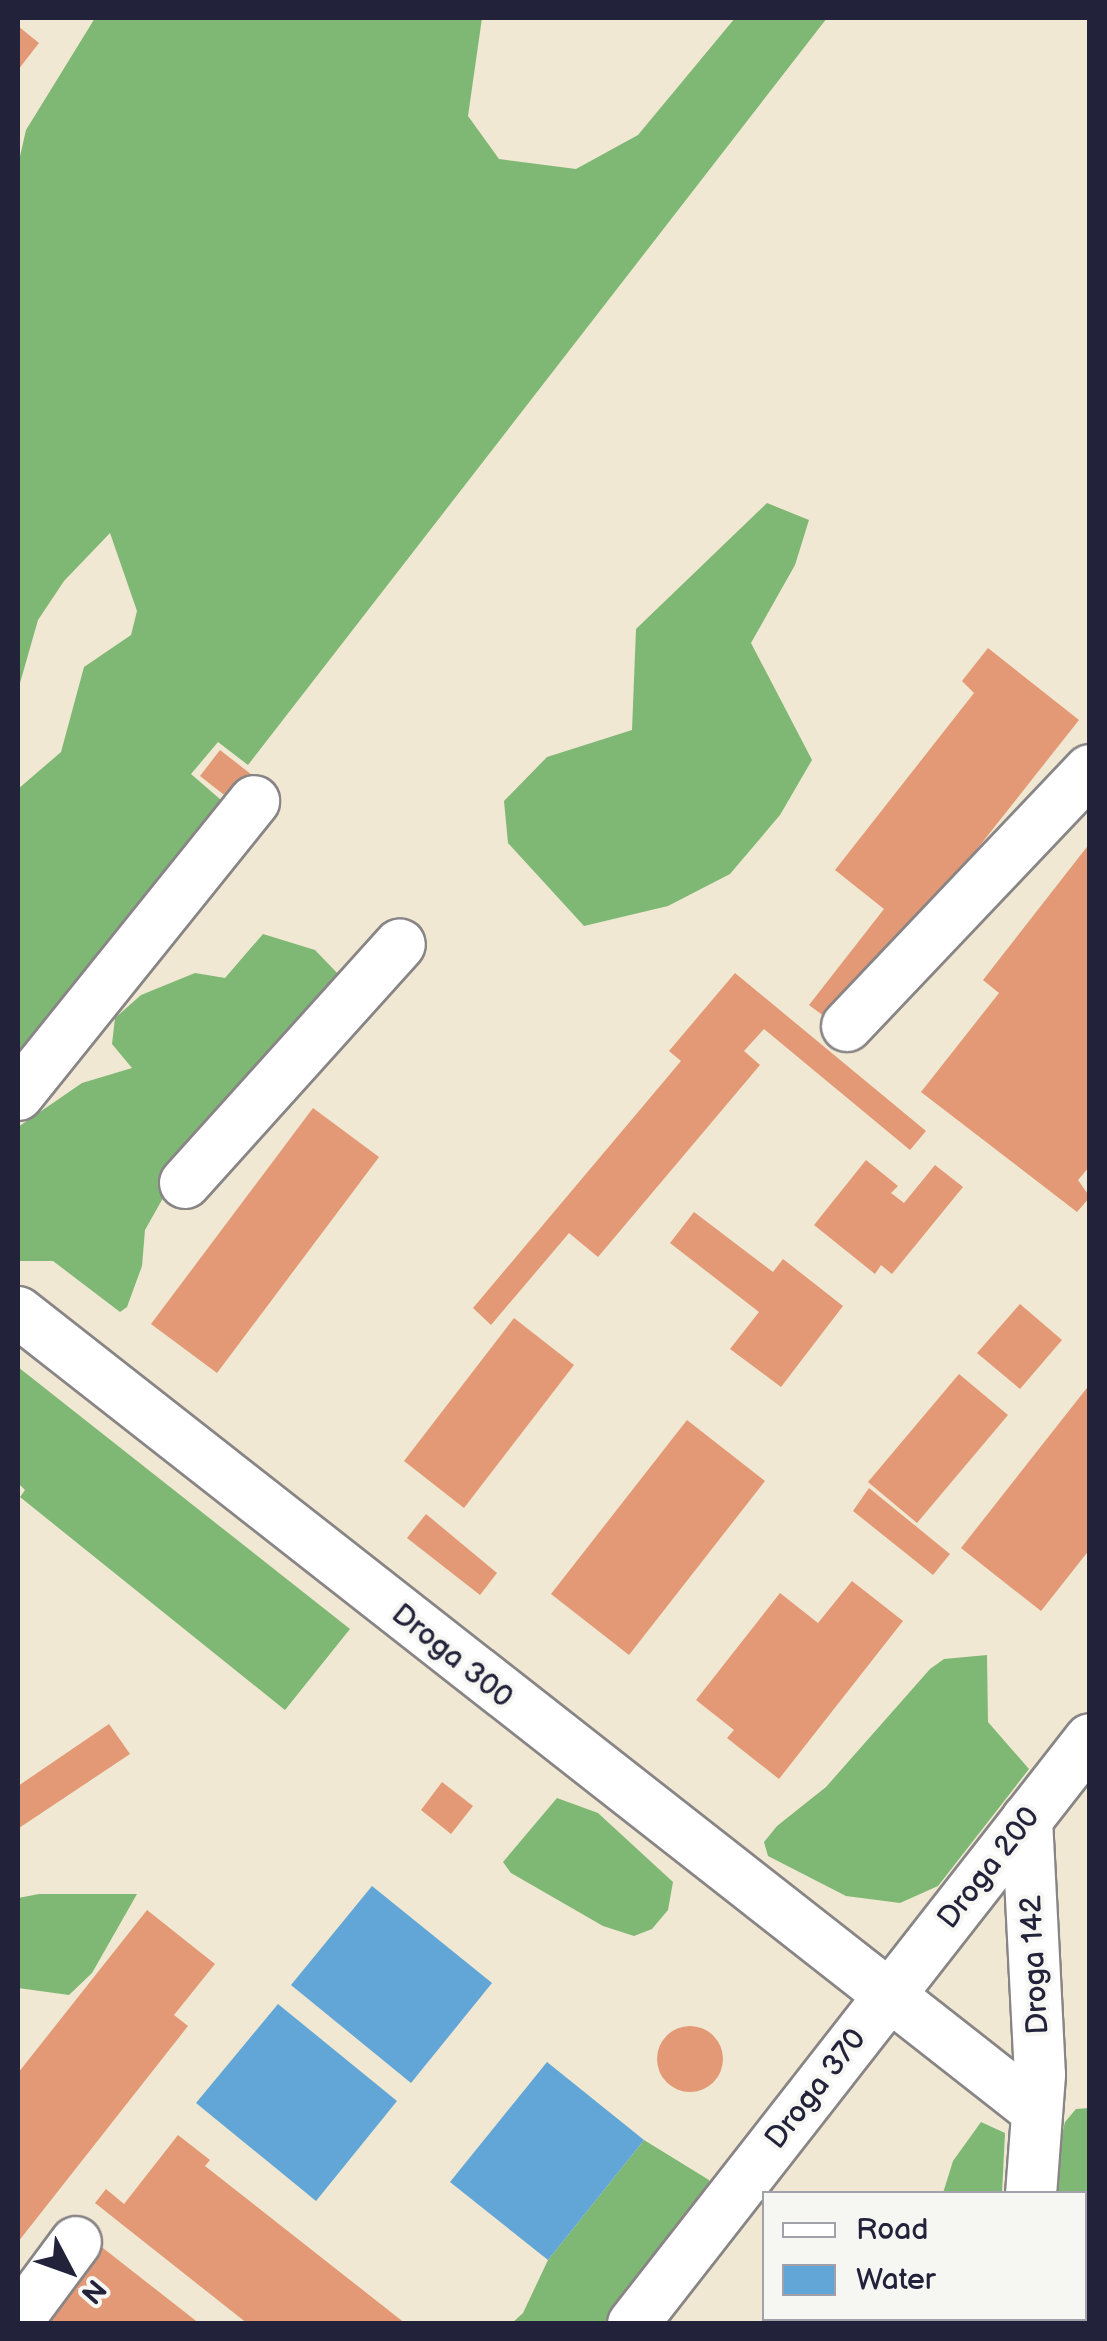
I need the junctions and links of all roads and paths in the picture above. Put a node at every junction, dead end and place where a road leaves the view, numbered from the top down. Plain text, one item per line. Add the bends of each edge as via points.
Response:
1 (1090, 770) edge
2 (254, 801) dead end
3 (400, 944) dead end
4 (846, 1026) dead end
5 (18, 1095) edge
6 (186, 1183) dead end
7 (18, 1312) edge
8 (1090, 1739) edge
9 (1027, 1819) junction
10 (888, 1997) junction
11 (1038, 2111) junction
12 (1030, 2191) edge
13 (76, 2242) dead end
14 (18, 2320) edge
15 (633, 2324) edge

1 - 4 lane
2 - 5 lane
3 - 6 lane
7 - 10 lane, Droga 300
8 - 9 lane, Droga 200
9 - 10 lane, Droga 200
9 - 11 lane, Droga 142
10 - 11 lane
10 - 15 lane, Droga 370
11 - 12 lane, Droga 142
13 - 14 lane

